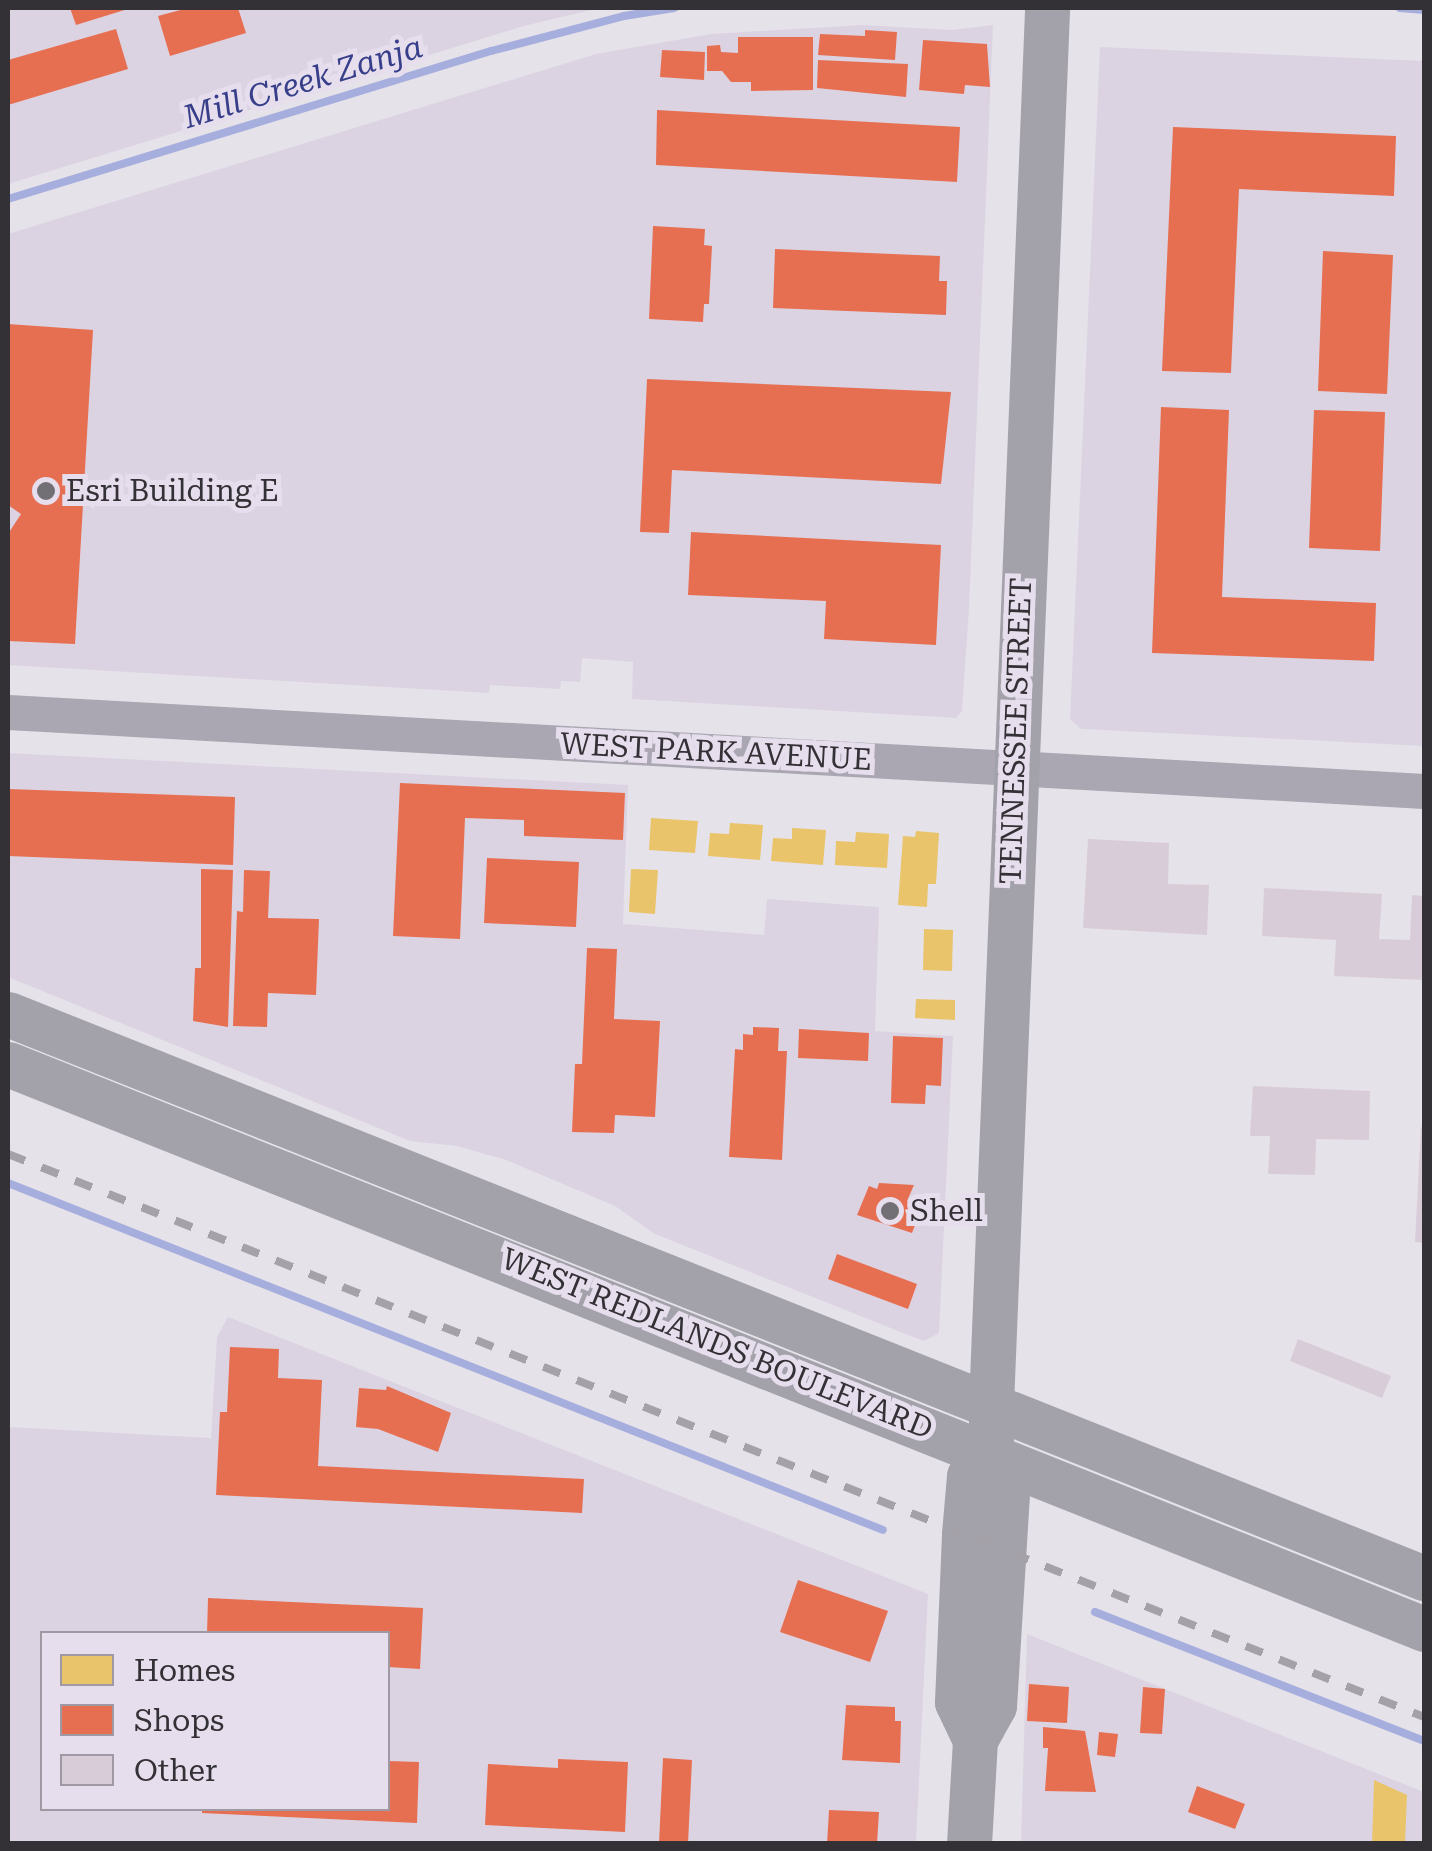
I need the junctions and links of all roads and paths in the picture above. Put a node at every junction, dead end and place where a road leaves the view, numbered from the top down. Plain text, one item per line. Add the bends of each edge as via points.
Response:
1 (1047, 8) edge
2 (8, 712) edge
3 (1015, 770) junction
4 (1424, 791) edge
5 (8, 1014) edge
6 (8, 1064) edge
7 (991, 1405) junction
8 (991, 1454) junction
9 (1424, 1578) edge
10 (1424, 1629) edge
11 (970, 1844) edge

1 - 3 main road, TENNESSEE STREET
2 - 3 street, WEST PARK AVENUE
3 - 4 street, WEST PARK AVENUE
3 - 7 main road, TENNESSEE STREET
5 - 7 main road, WEST REDLANDS BOULEVARD
6 - 8 main road, WEST REDLANDS BOULEVARD
7 - 8 main road, TENNESSEE STREET
7 - 9 main road, WEST REDLANDS BOULEVARD
8 - 10 main road, WEST REDLANDS BOULEVARD
8 - 11 main road via 969,1476 964,1534 957,1702 976,1740

